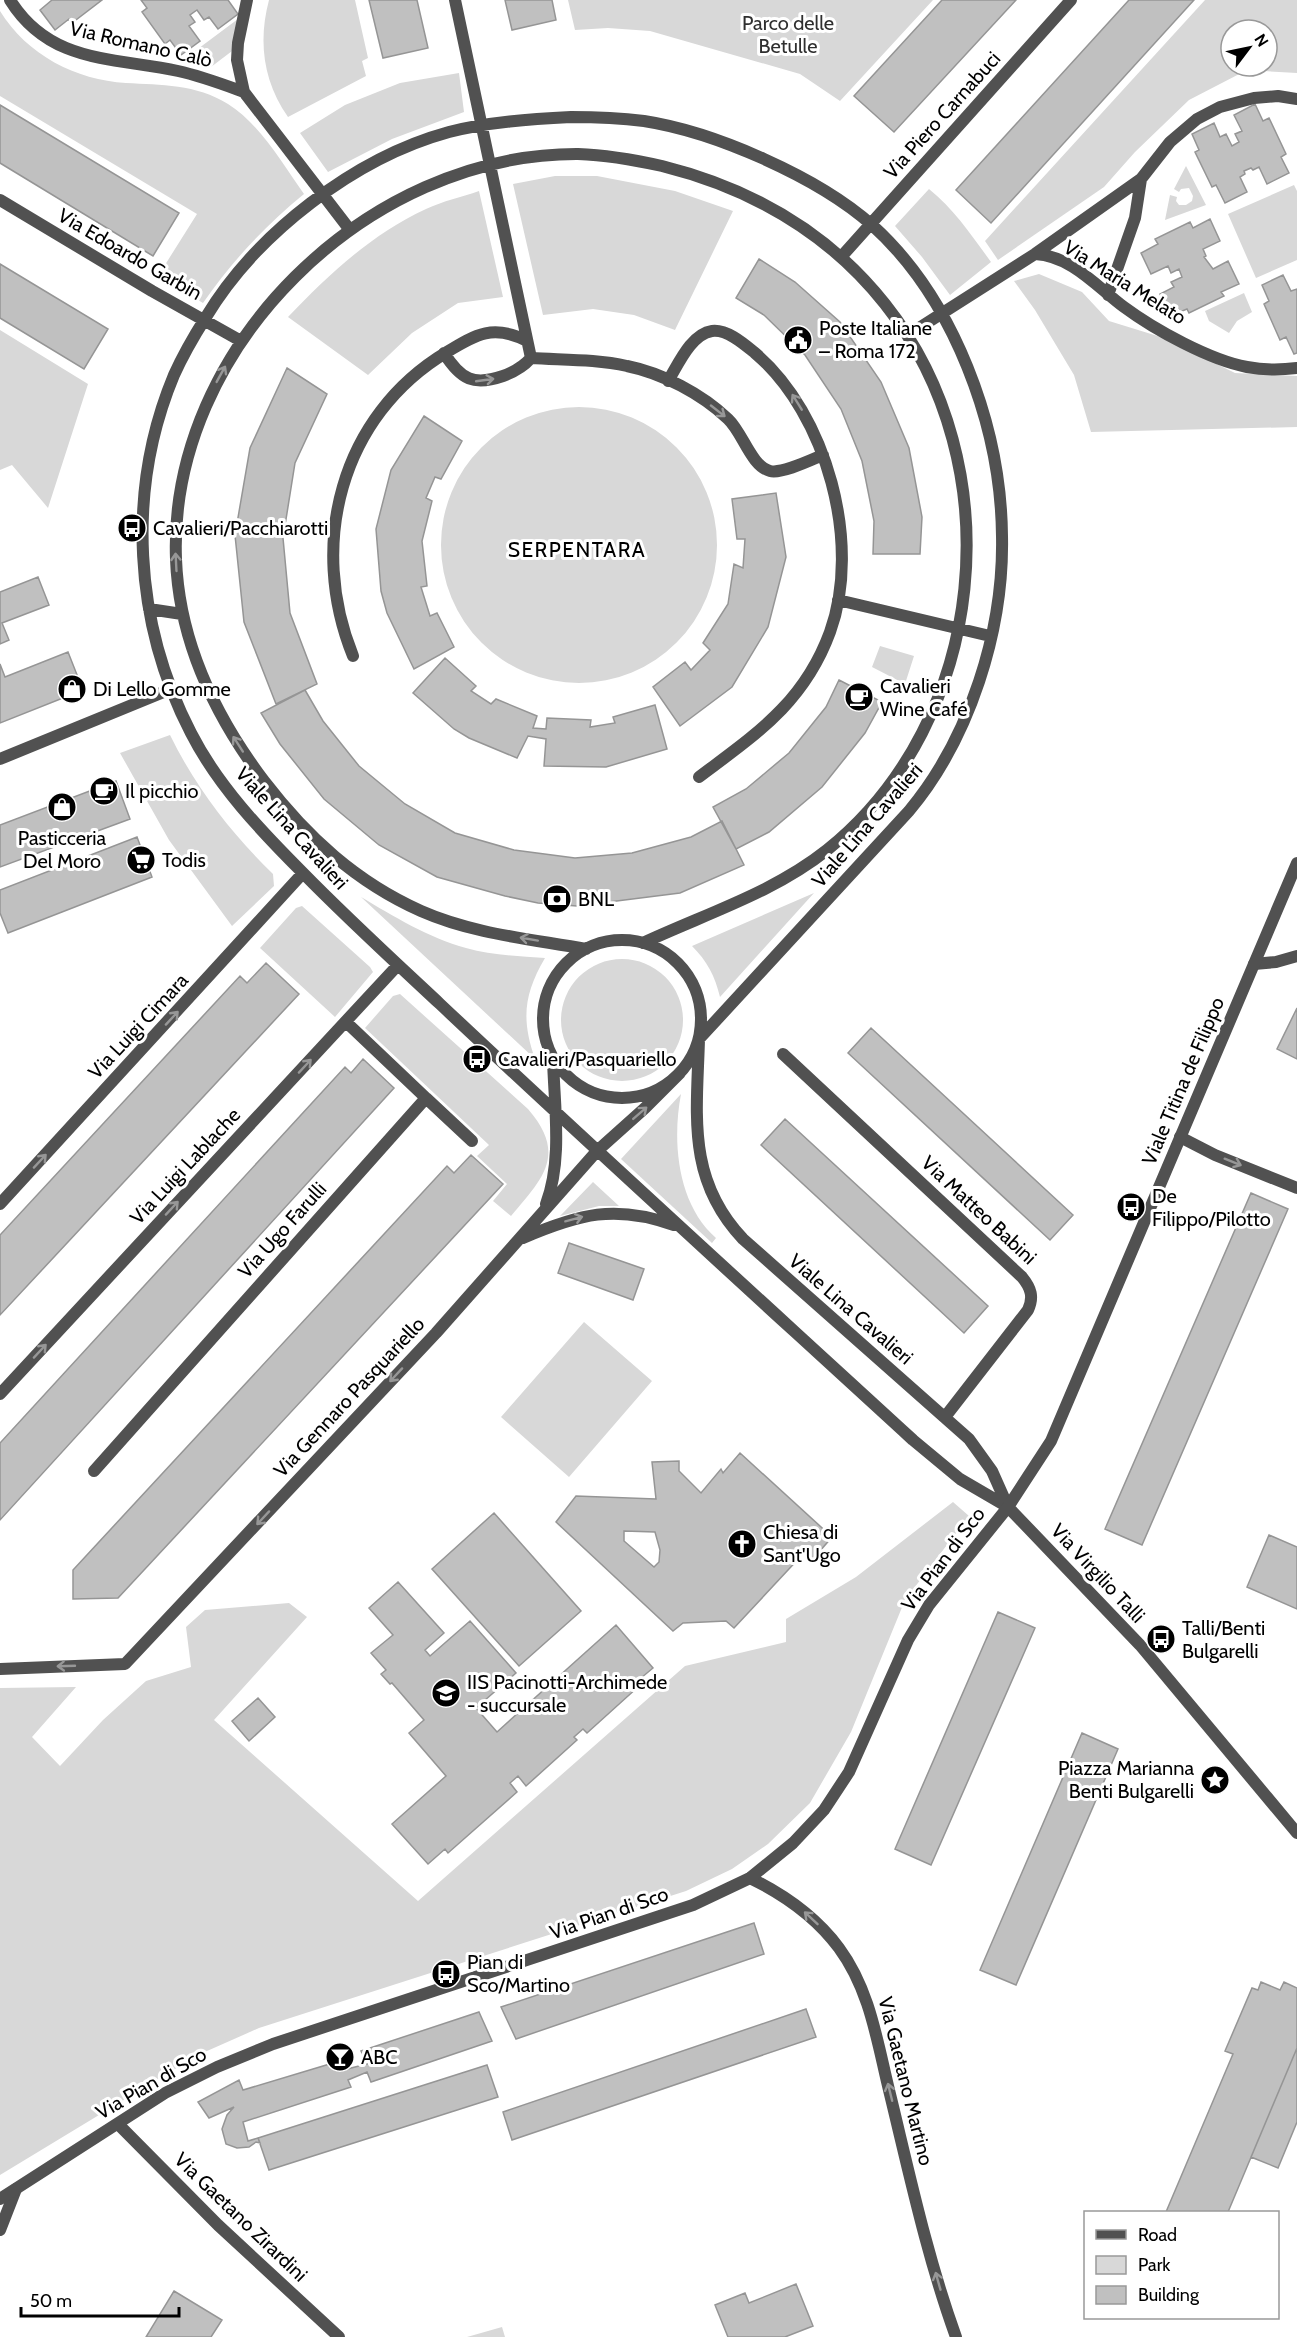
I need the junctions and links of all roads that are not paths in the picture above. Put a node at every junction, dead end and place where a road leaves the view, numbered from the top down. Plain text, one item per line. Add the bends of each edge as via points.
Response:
1 (10, 0) edge
2 (247, 0) edge
3 (455, 0) edge
4 (1071, 0) edge
5 (244, 92) junction
6 (1297, 99) edge
7 (481, 126) junction
8 (490, 166) junction
9 (1140, 179) junction
10 (323, 195) junction
11 (0, 200) edge
12 (871, 225) junction
13 (350, 230) junction
14 (1035, 255) junction
15 (842, 256) junction
16 (1108, 295) junction
17 (942, 315) junction
18 (204, 320) junction
19 (908, 335) junction
20 (527, 340) junction
21 (241, 341) junction
22 (444, 353) junction
23 (531, 358) junction
24 (1297, 368) edge
25 (668, 381) junction
26 (823, 455) junction
27 (838, 600) junction
28 (149, 609) junction
29 (182, 614) junction
30 (958, 628) junction
31 (990, 636) junction
32 (353, 656) dead end
33 (171, 689) junction
34 (0, 759) edge
35 (699, 777) dead end
36 (1297, 862) edge
37 (303, 873) junction
38 (643, 943) junction
39 (586, 948) junction
40 (1297, 956) edge
41 (1254, 964) junction
42 (398, 965) junction
43 (345, 1022) junction
44 (699, 1039) junction
45 (783, 1054) dead end
46 (553, 1057) junction
47 (680, 1073) junction
48 (426, 1098) junction
49 (554, 1112) junction
50 (1180, 1137) junction
51 (472, 1141) dead end
52 (597, 1151) junction
53 (1297, 1188) edge
54 (0, 1204) edge
55 (544, 1211) junction
56 (680, 1227) junction
57 (519, 1240) junction
58 (0, 1394) edge
59 (945, 1417) junction
60 (94, 1472) dead end
61 (1008, 1507) junction
62 (0, 1669) edge
63 (1297, 1833) edge
64 (750, 1878) junction
65 (118, 2124) junction
66 (16, 2189) junction
67 (0, 2199) edge
68 (0, 2230) edge
69 (339, 2337) edge
70 (956, 2337) edge

1 - 5 street, Via Romano Calò via 32,28 64,49 192,74
2 - 5 street, Via Romano Calò via 237,60
3 - 7 street
4 - 12 street, Via Piero Carnabuci
5 - 10 street, Via Romano Calò
6 - 9 street, Via Maria Melato via 1254,98 1209,112 1178,134
7 - 8 street
7 - 10 street, Viale Lina Cavalieri via 416,143 368,166
7 - 12 street, Viale Lina Cavalieri via 571,117 645,121 681,129 805,180
8 - 13 street, Viale Lina Cavalieri via 423,189
8 - 15 street, Viale Lina Cavalieri via 570,154 664,167 720,184 776,210
8 - 20 street
9 - 14 street, Via Maria Melato
9 - 16 street via 1133,226
10 - 13 street, Via Romano Calò
10 - 18 street, Viale Lina Cavalieri via 238,271
11 - 18 street, Via Edoardo Garbin
12 - 15 street, Via Piero Carnabuci
12 - 17 street, Viale Lina Cavalieri via 914,272
13 - 21 street, Viale Lina Cavalieri via 301,272
14 - 16 street, Via Maria Melato via 1051,256 1070,265
14 - 17 street, Via Maria Melato
15 - 19 street, Viale Lina Cavalieri
16 - 24 street, Via Maria Melato via 1153,326 1231,363 1259,369
17 - 19 street, Via Maria Melato
17 - 31 street, Viale Lina Cavalieri via 975,391 1002,513 1002,559
18 - 21 street, Via Edoardo Garbin
18 - 28 street, Viale Lina Cavalieri via 172,380 148,463 142,531
19 - 30 street, Viale Lina Cavalieri via 942,407 961,471 968,537
20 - 22 street via 494,331
20 - 23 street
29 -> 21 street, Viale Lina Cavalieri via 176,526 179,496 208,398
22 -> 23 street via 458,370 475,381 513,372
22 - 32 street via 410,380 379,414 357,450 340,495 333,532 333,567 342,623
23 - 25 street via 627,366
25 -> 26 street via 720,412 738,430 753,457 770,471
26 -> 25 street via 788,388 762,359 732,337 716,331 704,333
26 - 27 street via 839,528
27 - 30 street
27 - 35 street via 830,632 807,681 765,727
28 - 29 street
28 - 33 street, Viale Lina Cavalieri
39 -> 29 street, Viale Lina Cavalieri via 479,930 431,915 372,884 333,856 283,805 229,730 204,682
30 - 31 street
30 - 38 street, Viale Lina Cavalieri via 944,682 921,734 903,766 866,814 825,852 776,883
31 - 44 street, Viale Lina Cavalieri via 957,737 920,799
33 - 34 street
33 - 37 street, Viale Lina Cavalieri via 211,767 246,812
36 - 41 street, Viale Titina de Filippo
37 - 42 street, Viale Lina Cavalieri
54 -> 37 street, Via Luigi Cimara
38 - 39 street via 614,940
38 - 44 street via 670,957 691,980 700,1008
39 - 46 street via 562,968 547,995 543,1027
40 - 41 street
41 - 50 street, Viale Titina de Filippo
42 - 43 street, Via Luigi Lablache
42 - 49 street, Viale Lina Cavalieri
43 - 48 street
58 -> 43 street, Via Luigi Lablache
44 - 47 street
44 - 59 street, Viale Lina Cavalieri via 698,1152 711,1192 726,1219 742,1239
45 - 59 street, Via Matteo Babini via 1030,1288 1028,1310
46 - 47 street via 578,1084 612,1098 649,1093
46 - 49 street
52 -> 47 street, Via Gennaro Pasquariello
48 - 51 street
48 - 60 street, Via Ugo Farulli
49 - 52 street, Viale Lina Cavalieri
49 - 55 street via 555,1169
50 -> 53 street
50 - 61 street, Viale Titina de Filippo via 1057,1429
52 - 55 street, Via Gennaro Pasquariello
52 - 56 street, Viale Lina Cavalieri
55 - 57 street, Via Gennaro Pasquariello
57 -> 56 street via 598,1213 636,1214
56 - 61 street, Viale Lina Cavalieri via 942,1466
57 -> 62 street, Via Gennaro Pasquariello via 125,1664
59 - 61 street, Viale Lina Cavalieri via 984,1458
61 - 63 street, Via Virgilio Talli via 1140,1645
61 - 64 street, Via Pian di Sco via 939,1589 918,1622 836,1794 807,1829
64 - 65 street, Via Pian di Sco via 643,1923 254,2051 190,2080
70 -> 64 street, Via Gaetano Martino via 935,2274 877,2035 861,1987 839,1949 815,1921 775,1890
65 - 66 street, Via Pian di Sco
65 - 69 street, Via Gaetano Zirardini via 218,2225
66 - 67 street, Via Pian di Sco
66 - 68 street

